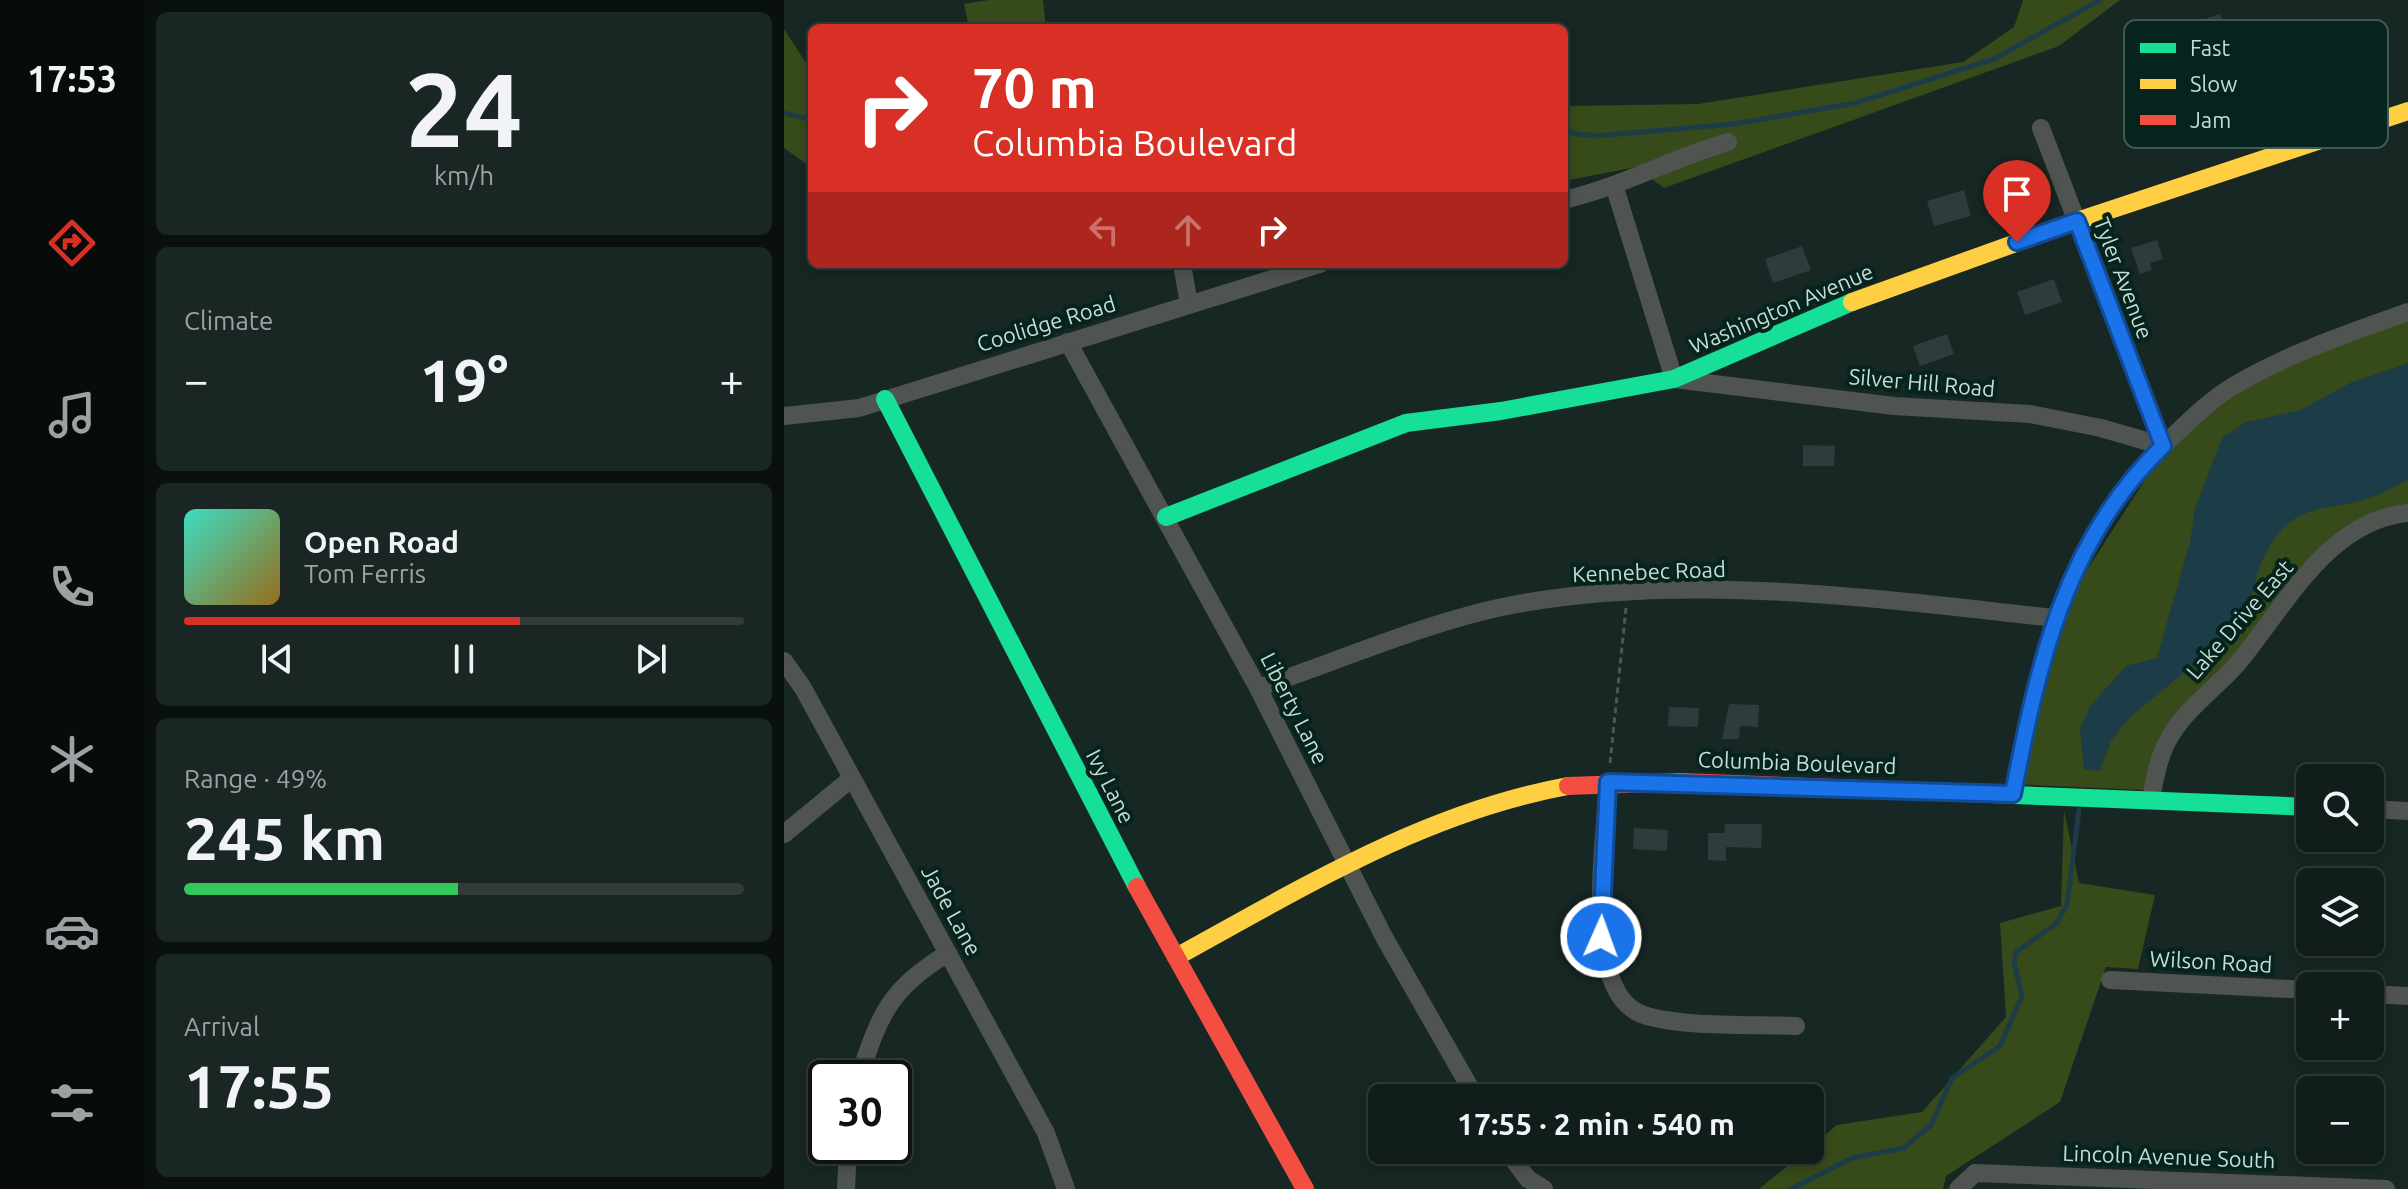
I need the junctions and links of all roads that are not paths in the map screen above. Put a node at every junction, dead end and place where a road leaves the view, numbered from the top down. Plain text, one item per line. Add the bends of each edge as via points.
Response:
1 (2408, 111) edge
2 (2388, 118) edge
3 (2041, 128) dead end
4 (1728, 142) dead end
5 (2297, 148) edge
6 (1615, 188) junction
7 (1568, 199) edge
8 (2077, 221) junction
9 (1183, 268) edge
10 (1307, 268) edge
11 (1189, 304) junction
12 (2408, 312) edge
13 (1068, 342) junction
14 (1674, 379) junction
15 (885, 399) junction
16 (784, 416) edge
17 (2163, 446) junction
18 (2408, 513) edge
19 (1166, 517) junction
20 (2055, 618) junction
21 (784, 661) edge
22 (1258, 688) junction
23 (852, 778) junction
24 (1608, 782) junction
25 (2013, 794) junction
26 (2151, 799) junction
27 (2296, 806) edge
28 (2384, 810) edge
29 (2408, 811) edge
30 (784, 834) edge
31 (1347, 865) junction
32 (948, 953) junction
33 (1176, 957) junction
34 (2110, 980) dead end
35 (2296, 989) edge
36 (2384, 995) edge
37 (2408, 996) edge
38 (1796, 1026) dead end
39 (865, 1060) edge
40 (1468, 1084) edge
41 (847, 1164) edge
42 (1517, 1164) edge
43 (846, 1189) edge
44 (1066, 1189) edge
45 (1305, 1189) edge
46 (1544, 1189) edge
47 (1958, 1189) edge
48 (2386, 1189) edge

1 - 2 street, Washington Avenue
3 - 8 street, Tyler Avenue
4 - 6 street via 1684,155
5 - 8 street, Washington Avenue
6 - 7 street
6 - 14 street
8 - 14 street, Washington Avenue via 1868,295
8 - 17 street, Tyler Avenue
9 - 11 street
10 - 11 street, Coolidge Road
11 - 13 street, Coolidge Road
12 - 17 street via 2295,354 2232,386
13 - 15 street, Coolidge Road
13 - 19 street, Liberty Lane
14 - 17 street, Silver Hill Road via 1894,406 2030,414
14 - 19 street, Washington Avenue via 1406,423
15 - 16 street, Coolidge Road via 859,408
15 - 33 street, Ivy Lane
17 - 20 street via 2105,515 2080,555
18 - 26 street, Lake Drive East via 2375,520 2320,561 2171,735 2157,766
19 - 22 street, Liberty Lane
20 - 22 street, Kennebec Road via 1870,598 1628,592 1551,599 1469,615
20 - 25 street via 2034,684
21 - 23 street, Jade Lane
22 - 31 street, Liberty Lane
23 - 30 street
23 - 32 street, Jade Lane
24 - 25 street, Columbia Boulevard
24 - 31 street, Columbia Boulevard via 1507,799
24 - 38 street via 1601,937 1615,990 1629,1007 1662,1019
25 - 26 street, Columbia Boulevard
26 - 27 street, Columbia Boulevard
28 - 29 street
31 - 33 street, Columbia Boulevard
31 - 40 street, Liberty Lane
32 - 39 street via 899,989 881,1017
32 - 44 street, Jade Lane via 1046,1133
33 - 45 street, Ivy Lane
34 - 35 street, Wilson Road
36 - 37 street
41 - 43 street
42 - 46 street
47 - 48 street, Lincoln Avenue South via 1975,1173

